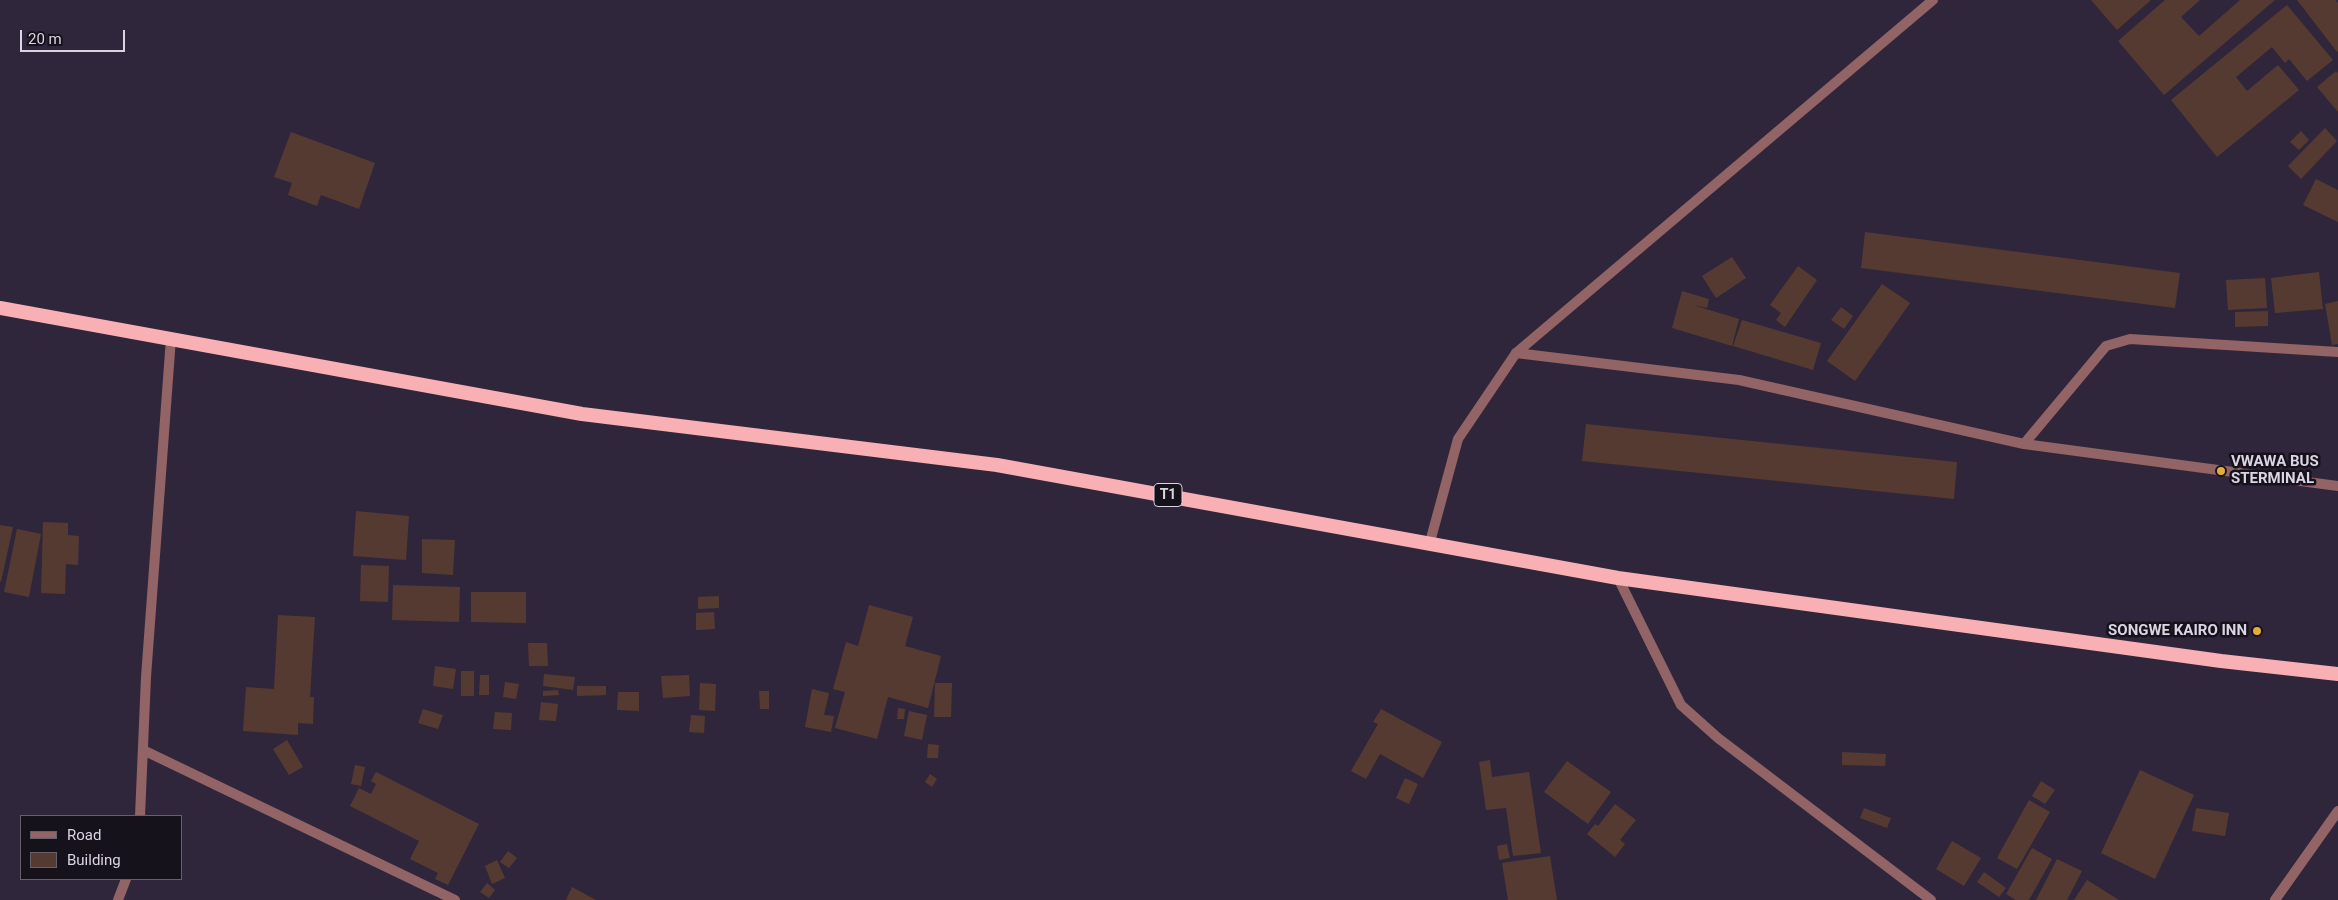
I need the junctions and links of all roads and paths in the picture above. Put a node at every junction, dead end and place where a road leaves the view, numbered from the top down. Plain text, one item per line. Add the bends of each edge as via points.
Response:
1 (1933, 0) edge
2 (0, 308) edge
3 (171, 338) junction
4 (2338, 352) edge
5 (1516, 353) junction
6 (2024, 444) junction
7 (2338, 486) edge
8 (1430, 542) junction
9 (1618, 578) junction
10 (2338, 674) edge
11 (143, 750) junction
12 (2338, 811) edge
13 (140, 815) edge
14 (126, 880) edge
15 (118, 900) edge
16 (455, 900) edge
17 (1931, 900) edge
18 (2275, 900) edge

1 - 5 street
2 - 3 highway, T1
3 - 8 highway, T1 via 582,414 997,465
3 - 11 street
4 - 6 street via 2130,339 2106,346
5 - 6 street via 1738,380
5 - 8 street via 1458,439
6 - 7 street
8 - 9 highway, T1
9 - 10 highway, T1 via 2221,661
9 - 17 street via 1681,704 1718,738
11 - 13 street
11 - 16 street
12 - 18 street
14 - 15 street

